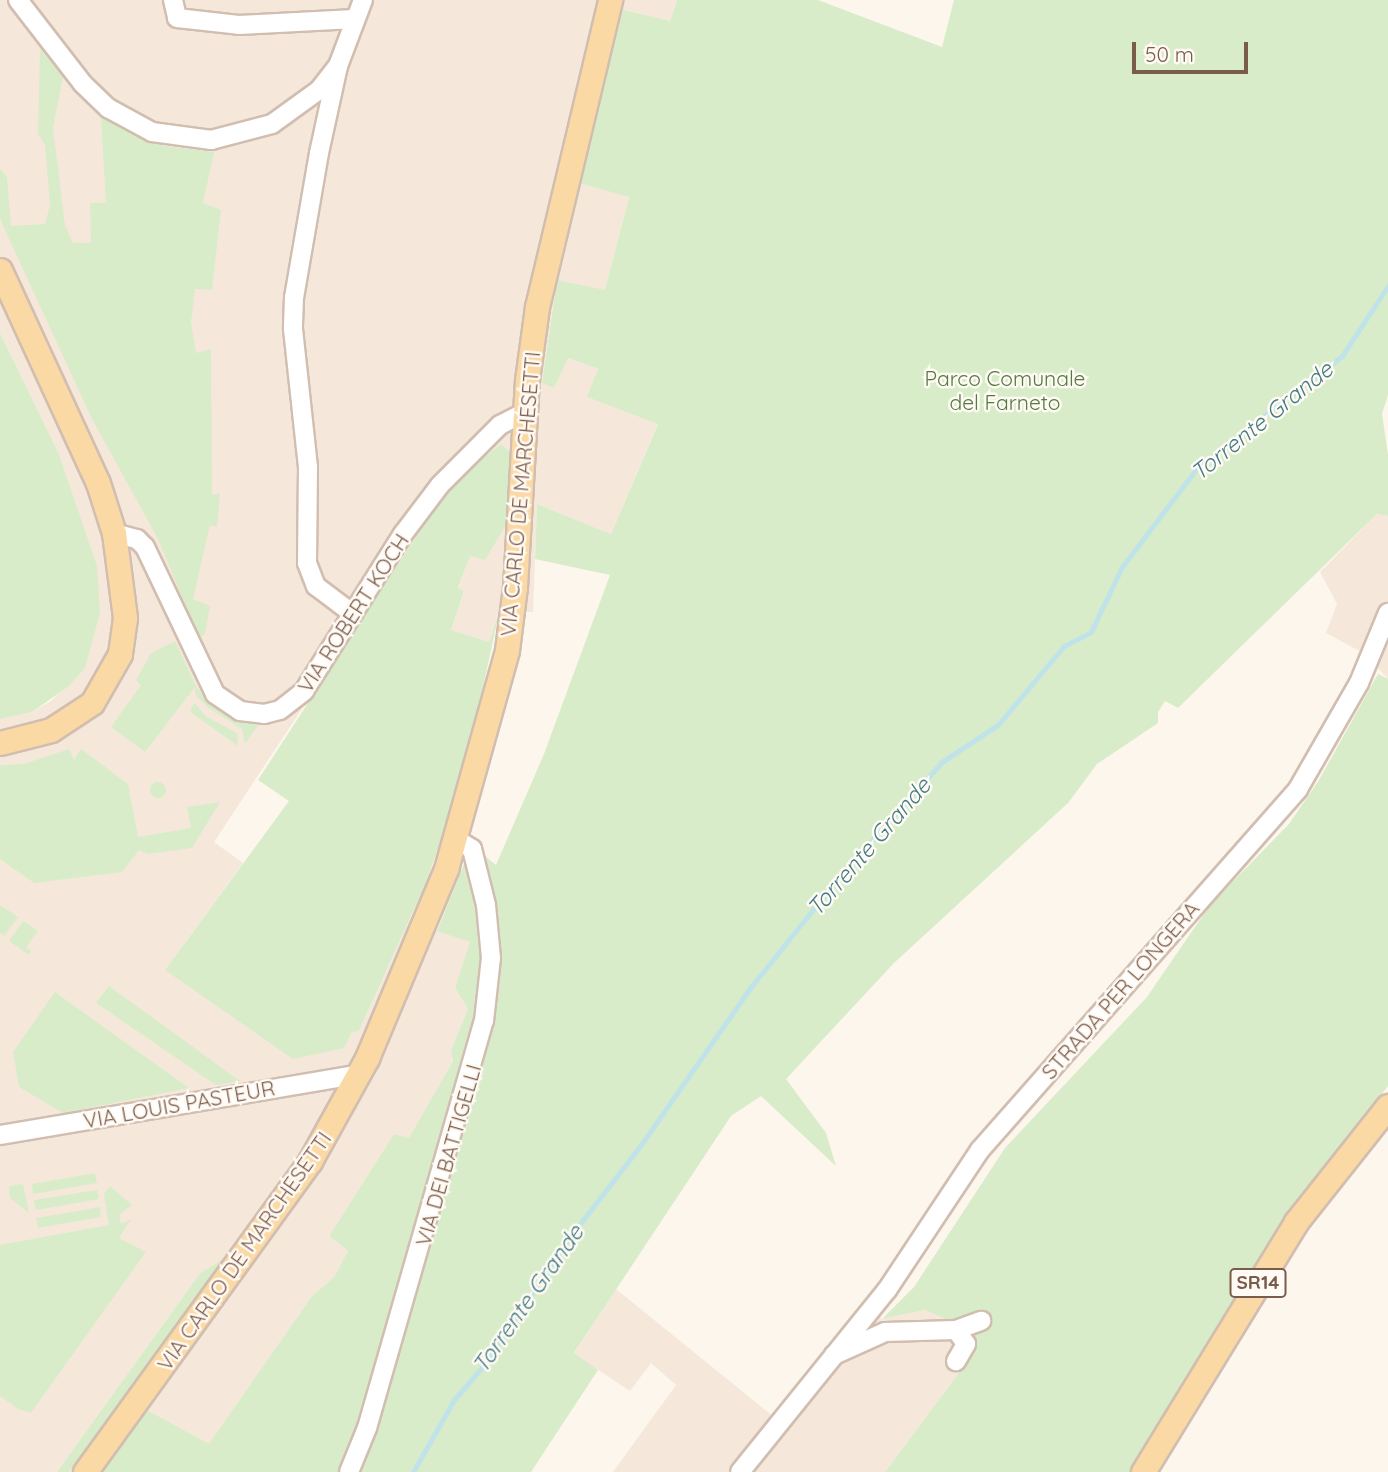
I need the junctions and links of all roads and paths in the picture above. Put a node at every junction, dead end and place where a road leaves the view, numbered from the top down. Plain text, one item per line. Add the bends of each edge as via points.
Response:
1 (173, 0) edge
2 (363, 0) edge
3 (610, 0) edge
4 (27, 4) edge
5 (355, 19) junction
6 (338, 66) junction
7 (0, 270) edge
8 (524, 413) junction
9 (114, 533) junction
10 (1388, 613) edge
11 (353, 614) junction
12 (0, 743) edge
13 (456, 839) junction
14 (359, 1074) junction
15 (1388, 1106) edge
16 (0, 1135) edge
17 (981, 1321) dead end
18 (956, 1330) junction
19 (831, 1356) junction
20 (956, 1361) dead end
21 (85, 1472) edge
22 (349, 1472) edge
23 (740, 1472) edge
24 (1143, 1472) edge

1 - 5 street via 177,18 236,25
2 - 5 street
3 - 8 main road, VIA CARLO DE MARCHESETTI via 546,262
4 - 6 street via 108,108 152,132 176,138 211,141 272,124 319,90
5 - 6 street
6 - 11 street via 318,153 294,297 293,329 308,467 307,563 316,586
7 - 9 main road via 88,459
8 - 11 street, VIA ROBERT KOCH via 500,425 440,485
8 - 13 main road, VIA CARLO DE MARCHESETTI via 511,621 502,675
9 - 11 street, VIA ROBERT KOCH via 137,539 145,547 208,684 223,703 240,711 264,714 296,700
9 - 12 main road via 125,618 113,673 79,714 34,737
10 - 19 street, STRADA PER LONGERA via 1359,683 1313,766 1282,810 1223,871 981,1150 887,1290
13 - 14 main road, VIA CARLO DE MARCHESETTI
13 - 22 street, VIA DEI BATTIGELLI via 472,849 486,905 491,958 484,1021 367,1428
14 - 16 street, VIA LOUIS PASTEUR
14 - 21 main road, VIA CARLO DE MARCHESETTI via 282,1202
15 - 24 main road, SR14 via 1296,1222
17 - 18 street, STRADA PER LONGERA
18 - 19 street, STRADA PER LONGERA via 886,1332
18 - 20 street via 966,1344
19 - 23 street, STRADA PER LONGERA

